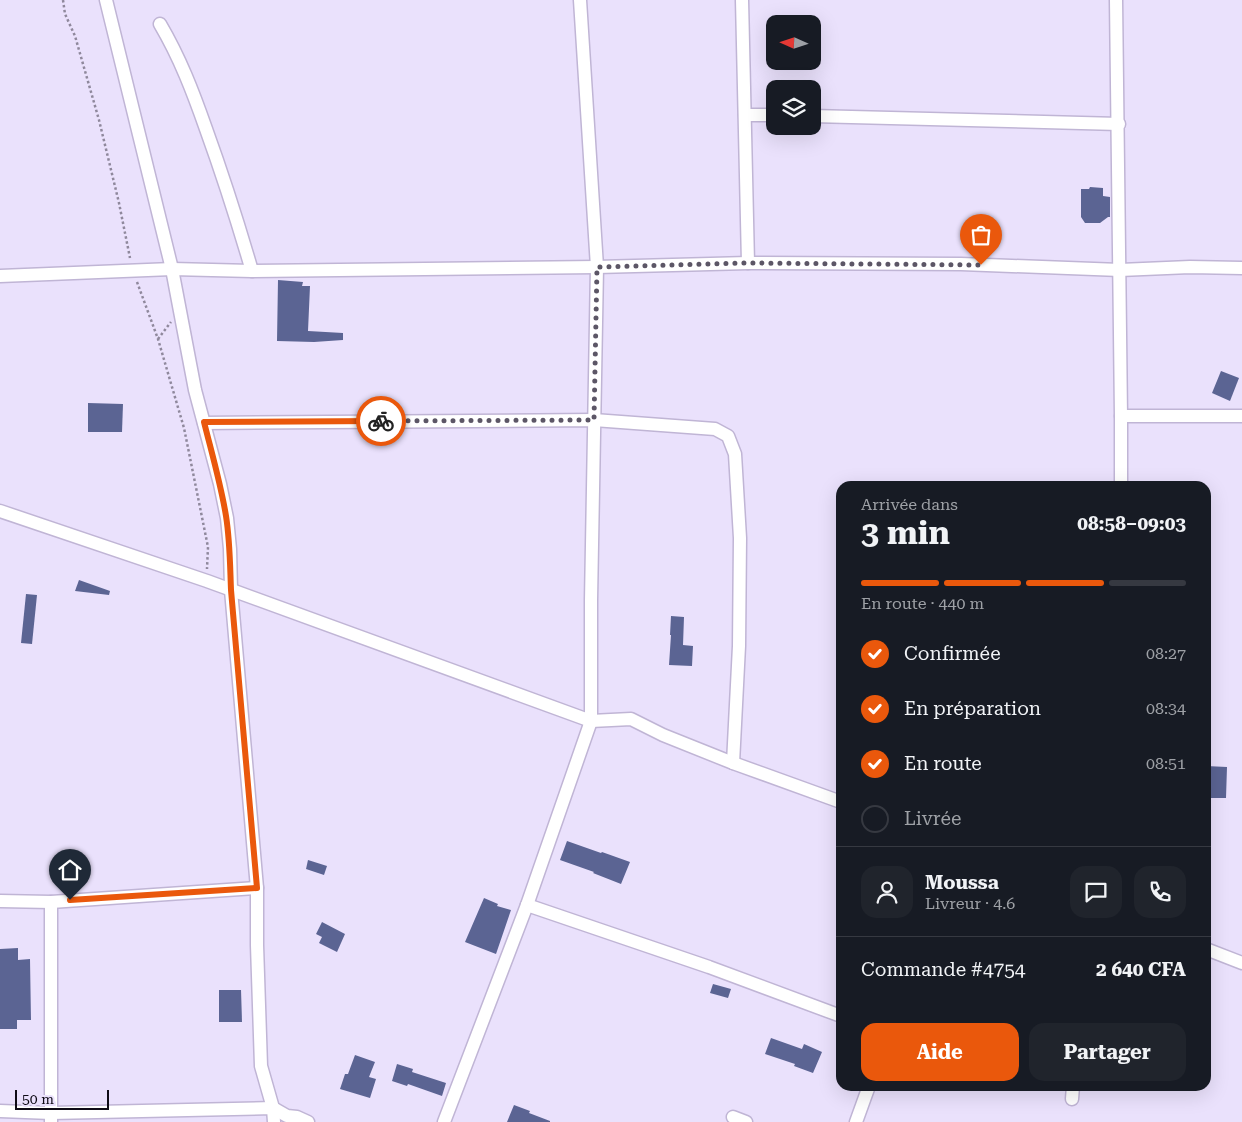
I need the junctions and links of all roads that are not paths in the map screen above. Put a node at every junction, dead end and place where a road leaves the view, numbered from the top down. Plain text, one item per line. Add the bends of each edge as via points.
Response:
1 (106, 0) edge
2 (580, 0) edge
3 (742, 0) edge
4 (1116, 0) edge
5 (160, 24) dead end
6 (745, 115) junction
7 (766, 115) edge
8 (821, 116) edge
9 (1119, 124) junction
10 (748, 263) junction
11 (597, 267) junction
12 (1242, 268) edge
13 (172, 269) junction
14 (252, 270) junction
15 (1120, 270) junction
16 (0, 276) edge
17 (1122, 416) junction
18 (1242, 416) edge
19 (594, 420) junction
20 (204, 422) junction
21 (1121, 481) edge
22 (0, 511) edge
23 (231, 590) junction
24 (591, 721) junction
25 (733, 763) junction
26 (836, 800) edge
27 (257, 888) junction
28 (0, 901) edge
29 (51, 902) junction
30 (527, 905) junction
31 (1211, 951) edge
32 (1242, 963) edge
33 (836, 1014) edge
34 (867, 1091) edge
35 (1073, 1091) edge
36 (1072, 1099) dead end
37 (273, 1108) junction
38 (0, 1112) edge
39 (51, 1117) edge
40 (733, 1117) dead end
41 (274, 1122) edge
42 (308, 1122) edge
43 (444, 1122) edge
44 (746, 1122) edge
45 (856, 1122) edge

1 - 13 street
2 - 11 street
3 - 6 street
4 - 9 street
5 - 14 street via 193,92
6 - 7 street
6 - 10 street
8 - 9 street
9 - 15 street
10 - 11 street
10 - 15 street via 961,264
11 - 14 street
11 - 19 street
12 - 15 street
13 - 14 street
13 - 16 street
13 - 20 street
15 - 17 street
17 - 18 street
17 - 21 street
19 - 20 street
19 - 24 street
19 - 25 street via 715,429 728,436 732,445 740,538
20 - 23 street via 227,518
22 - 23 street
23 - 24 street
23 - 27 street
24 - 25 street via 631,719 663,736
24 - 30 street
25 - 26 street
27 - 29 street
27 - 37 street via 261,1066
28 - 29 street
29 - 39 street
30 - 33 street
30 - 43 street
31 - 32 street
34 - 45 street
35 - 36 street
37 - 39 street
37 - 41 street
37 - 42 street
38 - 39 street
40 - 44 street

